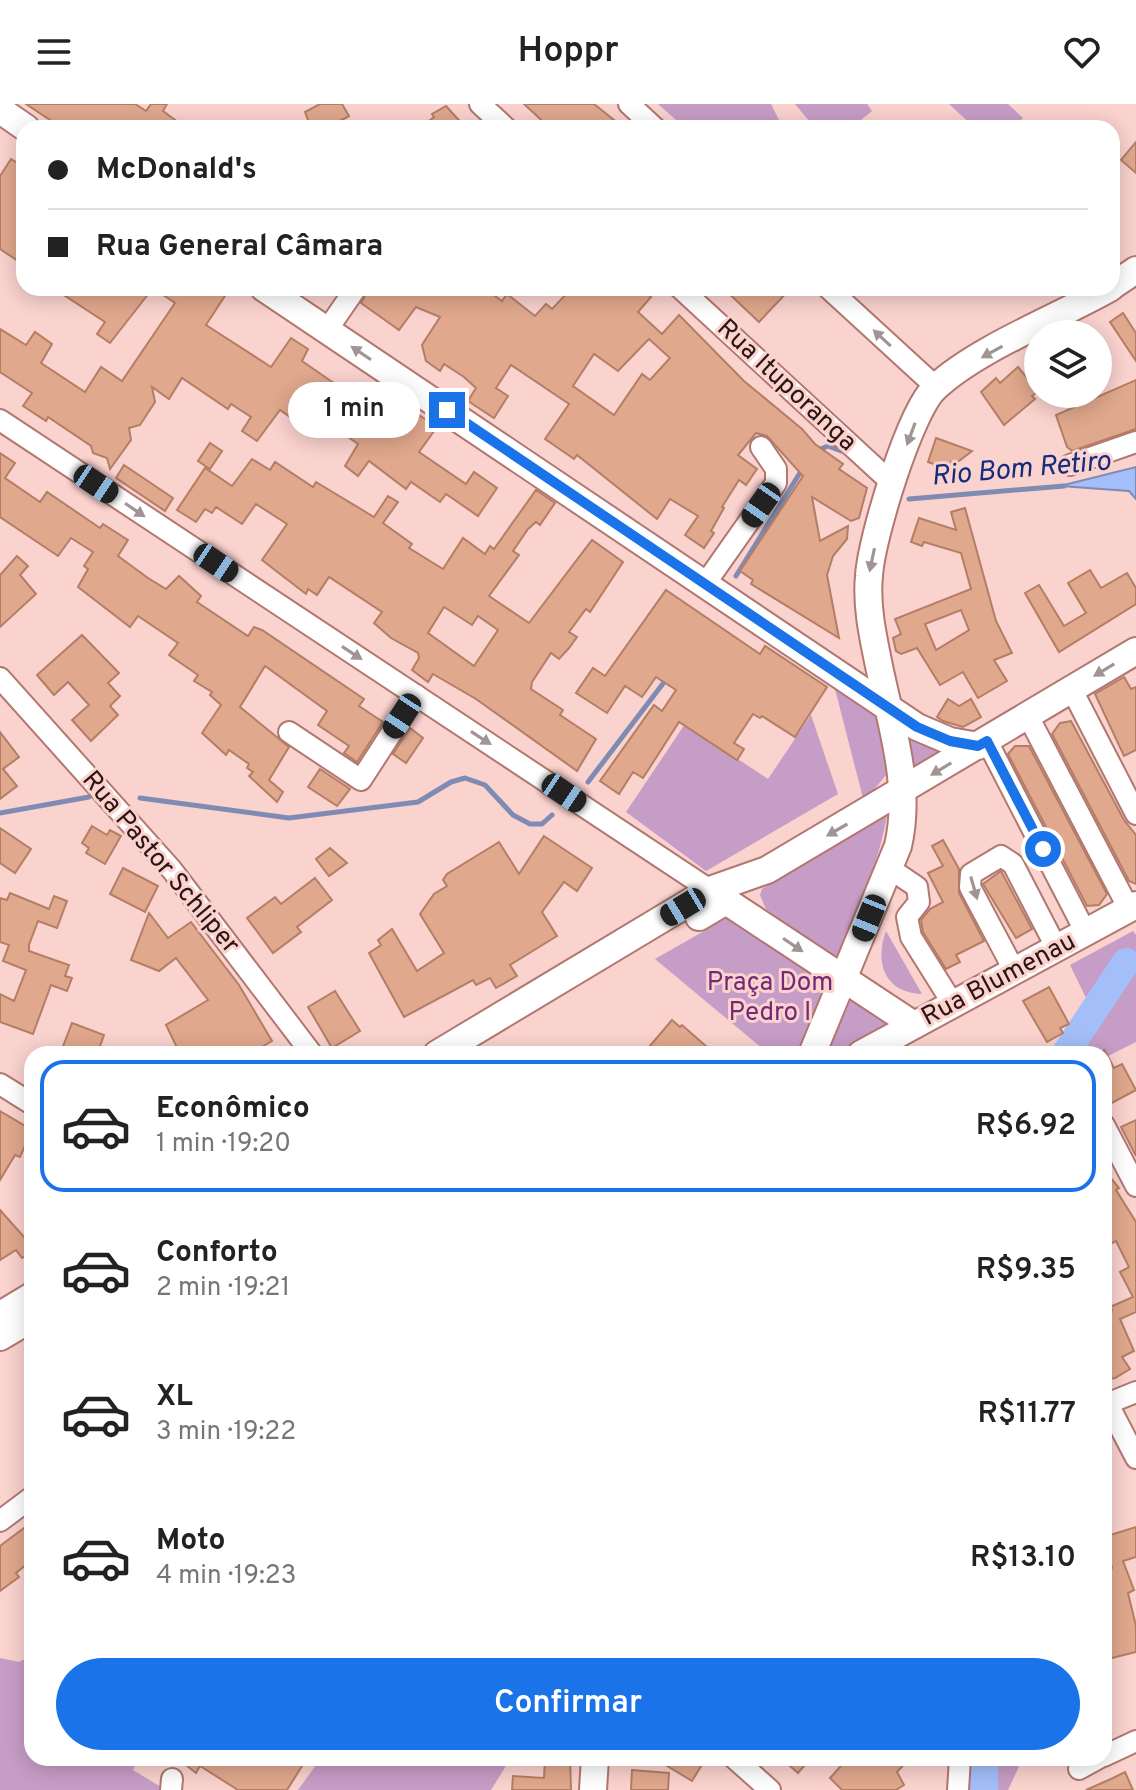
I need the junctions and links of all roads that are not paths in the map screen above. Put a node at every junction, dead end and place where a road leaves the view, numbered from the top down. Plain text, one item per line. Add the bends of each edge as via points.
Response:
1 (480, 104) edge
2 (629, 104) edge
3 (497, 120) edge
4 (646, 120) edge
5 (276, 296) edge
6 (350, 296) edge
7 (689, 296) edge
8 (837, 296) edge
9 (1095, 296) edge
10 (327, 330) junction
11 (936, 387) junction
12 (0, 420) edge
13 (1136, 442) edge
14 (761, 447) dead end
15 (1070, 465) dead end
16 (893, 484) junction
17 (705, 584) junction
18 (875, 647) junction
19 (1136, 651) edge
20 (824, 664) junction
21 (0, 678) edge
22 (1072, 690) junction
23 (416, 695) junction
24 (888, 707) junction
25 (1028, 716) junction
26 (289, 732) dead end
27 (982, 744) junction
28 (905, 791) junction
29 (1136, 814) edge
30 (889, 868) junction
31 (767, 870) junction
32 (726, 901) junction
33 (1132, 907) edge
34 (1086, 933) junction
35 (1057, 949) junction
36 (1015, 972) junction
37 (843, 979) junction
38 (953, 1004) junction
39 (914, 1025) junction
40 (306, 1046) edge
41 (452, 1046) edge
42 (484, 1046) edge
43 (815, 1046) edge
44 (876, 1046) edge
45 (0, 1084) edge
46 (24, 1099) edge
47 (1112, 1140) edge
48 (1136, 1186) edge
49 (24, 1301) edge
50 (0, 1315) edge
51 (24, 1323) edge
52 (0, 1337) edge
53 (1136, 1392) edge
54 (1112, 1402) edge
55 (1112, 1415) edge
56 (1136, 1458) edge
57 (24, 1492) edge
58 (24, 1503) edge
59 (0, 1505) edge
60 (0, 1521) edge
61 (1136, 1741) edge
62 (1112, 1751) edge
63 (594, 1766) edge
64 (743, 1766) edge
65 (960, 1766) edge
66 (1084, 1766) edge
67 (1079, 1769) dead end
68 (593, 1790) edge
69 (770, 1790) edge
70 (958, 1790) edge

1 - 3 street
2 - 4 street
5 - 10 main road
6 - 10 street
7 - 16 street, Rua Ituporanga
11 -> 8 street
9 -> 11 main road
17 -> 10 main road
11 -> 16 main road via 918,412
12 -> 23 street
13 - 15 street
14 - 17 street via 776,469 776,483
16 -> 18 main road via 869,575
17 - 20 main road
18 - 20 main road via 856,664
18 - 24 main road
19 -> 22 main road
20 - 24 main road
21 - 40 street, Rua Pastor Schliper via 172,870
22 - 25 main road
22 - 29 street
23 - 26 street via 361,780
23 -> 32 street
24 - 27 main road via 931,734
24 - 28 main road
25 - 27 main road
25 - 33 street
27 -> 28 main road
27 - 34 street
28 - 30 main road via 904,818
28 -> 31 main road
30 - 37 main road
30 - 38 street via 917,887 919,902 907,917 911,937
31 - 32 main road
31 - 32 main road via 749,890
32 -> 37 main road
32 - 41 main road
32 - 42 main road
33 - 34 main road, Rua Blumenau
34 - 35 main road, Rua Blumenau
35 - 36 main road, Rua Blumenau
35 -> 36 street via 1013,864 1001,856 977,867 970,887
36 - 38 main road, Rua Blumenau
37 - 39 main road
37 - 43 main road
38 - 39 main road, Rua Blumenau
39 - 44 main road, Rua Blumenau
45 - 46 street
47 - 48 street
49 - 50 main road
51 - 52 main road
53 - 54 street
55 - 56 street
57 - 59 street
58 - 60 street
61 - 62 street
63 - 68 main road
64 - 69 street
65 - 70 street
66 - 67 street

